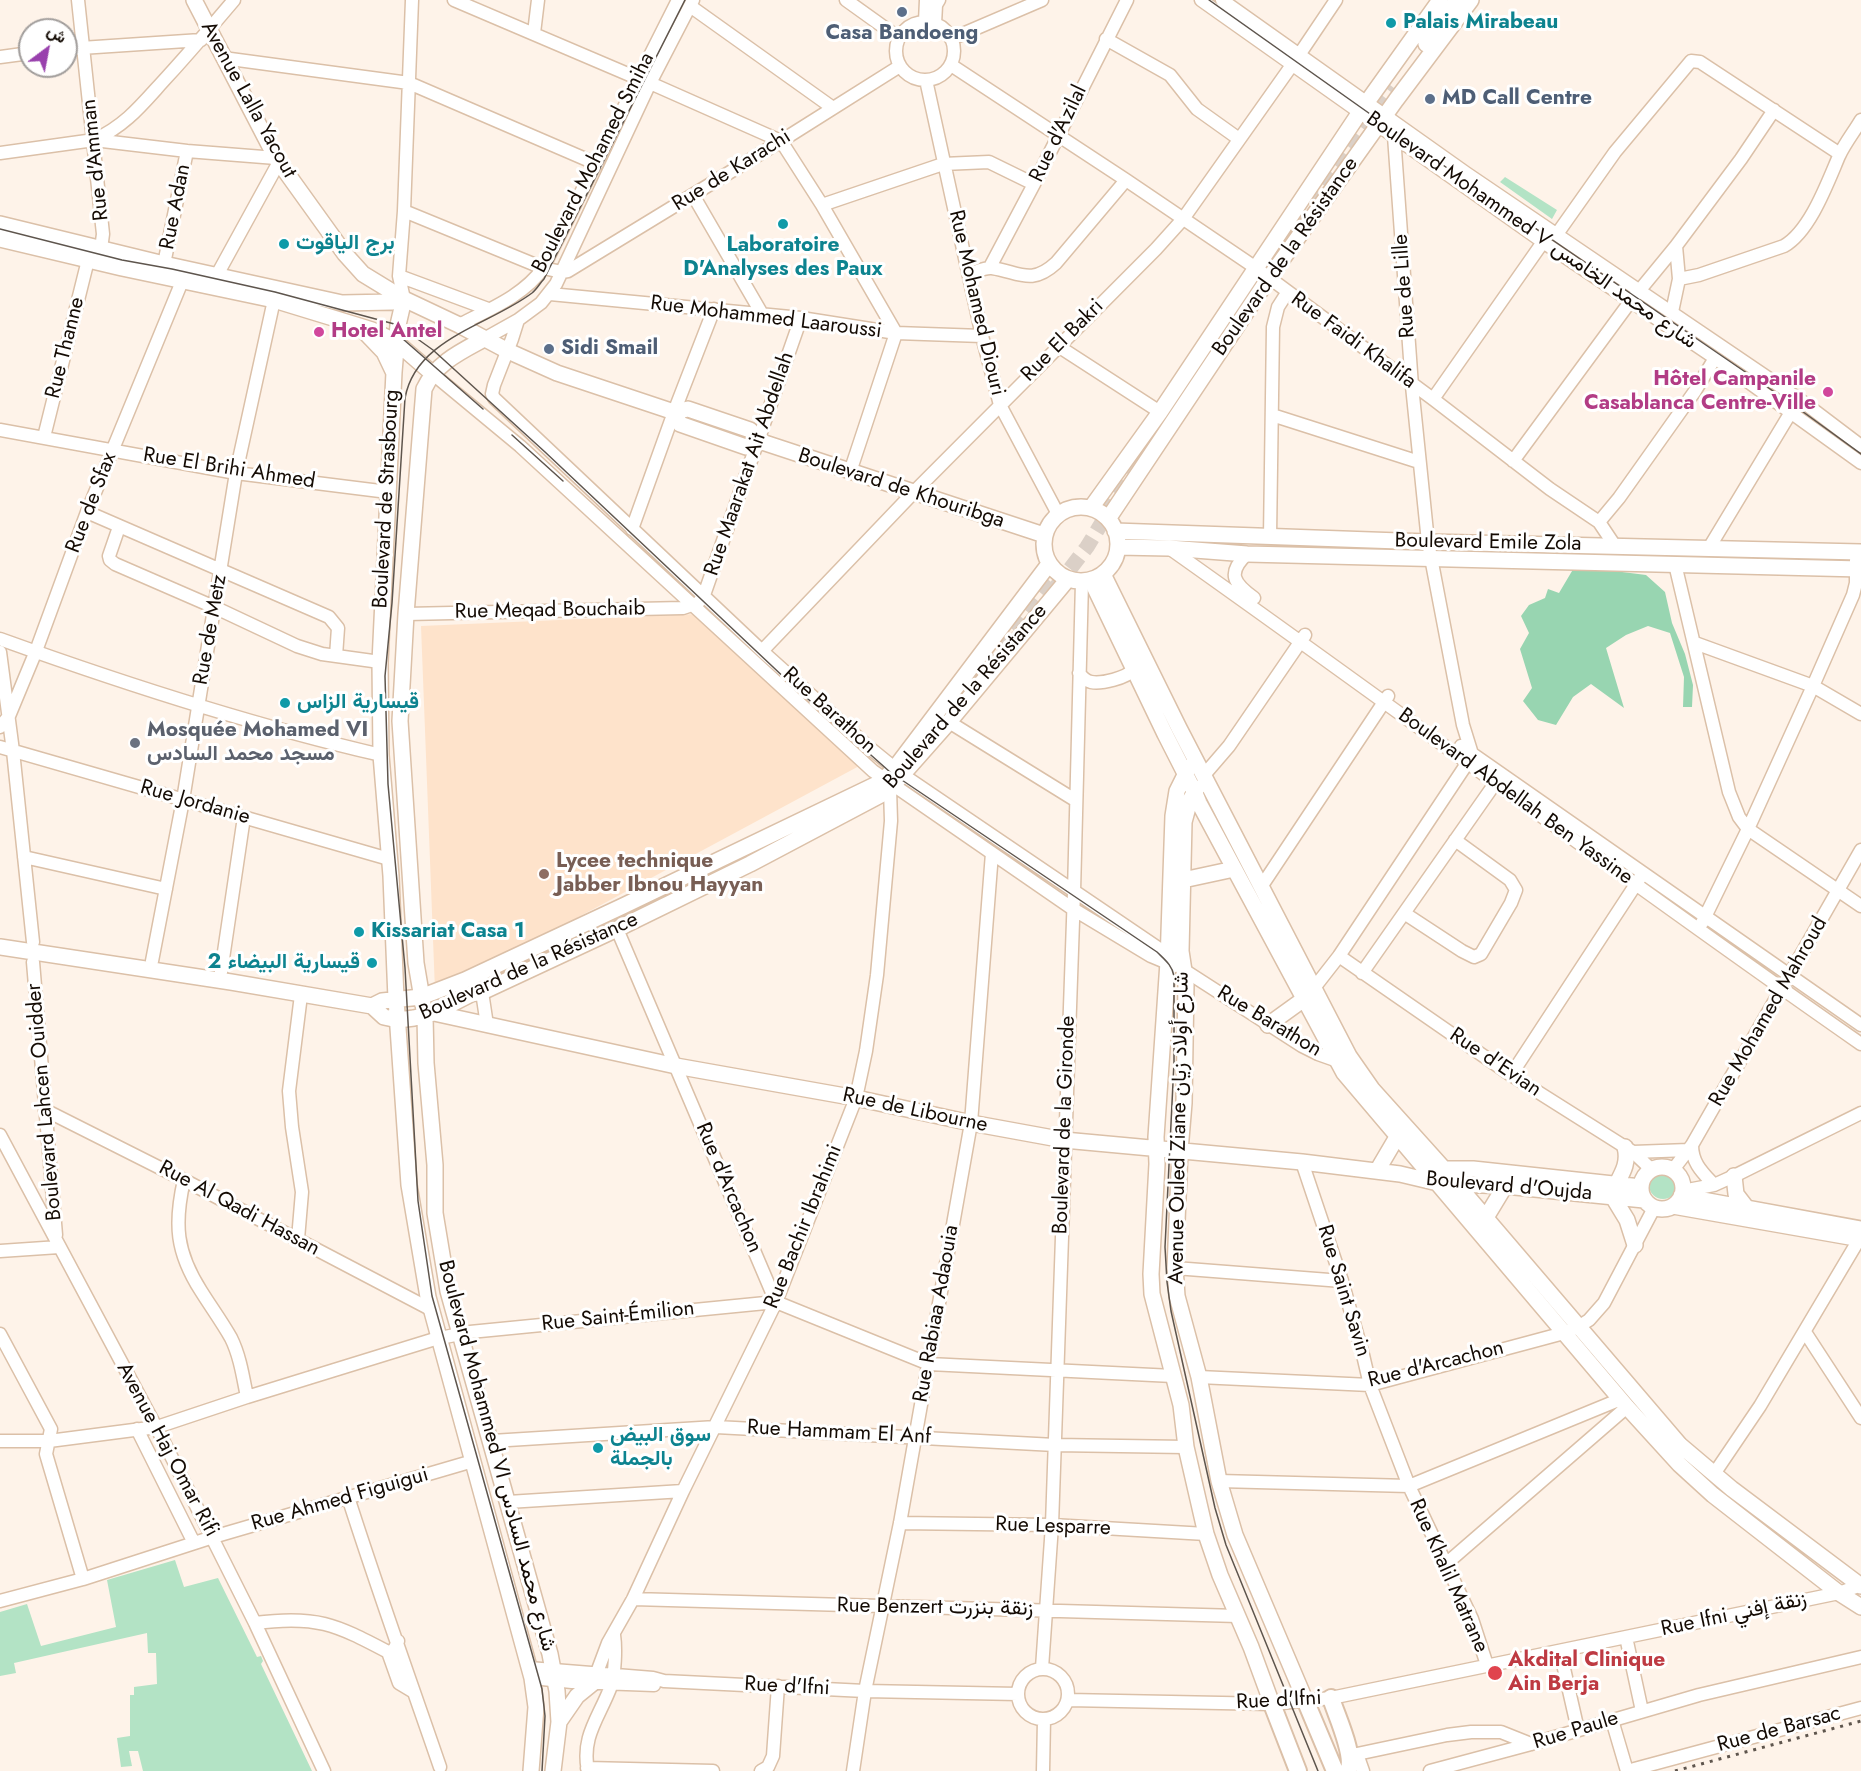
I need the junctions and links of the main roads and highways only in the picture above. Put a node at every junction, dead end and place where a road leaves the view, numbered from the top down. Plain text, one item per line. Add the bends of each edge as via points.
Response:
1 (194, 0) edge
2 (1440, 0) edge
3 (1457, 0) edge
4 (1464, 0) edge
5 (1471, 0) edge
6 (0, 224) edge
7 (0, 239) edge
8 (404, 299) junction
9 (356, 325) junction
10 (484, 339) junction
11 (396, 342) junction
12 (394, 372) junction
13 (433, 374) junction
14 (1091, 508) junction
15 (1112, 525) junction
16 (1044, 535) junction
17 (1118, 548) junction
18 (1858, 552) edge
19 (1049, 564) junction
20 (1859, 568) edge
21 (1086, 579) junction
22 (1195, 758) junction
23 (1185, 773) junction
24 (1204, 775) junction
25 (893, 779) junction
26 (1194, 791) junction
27 (844, 808) dead end
28 (1234, 869) junction
29 (1183, 880) junction
30 (0, 937) edge
31 (0, 947) edge
32 (0, 957) edge
33 (226, 977) junction
34 (473, 989) junction
35 (1309, 994) junction
36 (421, 997) junction
37 (396, 999) junction
38 (372, 1006) junction
39 (429, 1015) junction
40 (398, 1020) junction
41 (1268, 1025) road end
42 (1396, 1137) junction
43 (1157, 1149) junction
44 (1629, 1150) road end
45 (1180, 1151) junction
46 (1426, 1170) junction
47 (1377, 1171) junction
48 (1401, 1174) junction
49 (1441, 1176) junction
50 (1734, 1176) road end
51 (1456, 1183) junction
52 (1505, 1186) junction
53 (1615, 1191) junction
54 (1646, 1198) junction
55 (1679, 1198) junction
56 (1753, 1212) junction
57 (1485, 1219) junction
58 (1861, 1236) edge
59 (1635, 1245) road end
60 (1571, 1330) junction
61 (1861, 1586) edge
62 (1861, 1607) edge
63 (594, 1678) road end
64 (1331, 1698) road end
65 (1306, 1702) joint
66 (1272, 1704) joint
67 (559, 1722) junction
68 (531, 1771) edge
69 (553, 1771) edge
70 (1298, 1771) edge
71 (1335, 1771) edge
72 (1348, 1771) edge

1 - 8 main road, Avenue Lalla Yacout via 205,35 223,57 278,160 354,265
2 - 14 main road, Boulevard de la Résistance
3 - 4 main road via 1397,90
5 - 15 main road, Boulevard de la Résistance via 1269,278
6 - 8 main road via 342,303
7 - 9 main road via 274,300
8 - 10 main road, Boulevard de Khouribga
8 - 11 main road, Boulevard de Strasbourg
9 - 11 main road
9 - 12 main road via 384,352
10 - 13 main road, Boulevard de Strasbourg via 451,357
10 - 16 main road, Boulevard de Khouribga via 557,373 674,412 680,424 746,447 759,441
11 - 12 main road, Boulevard de Strasbourg
11 - 13 main road
12 - 37 main road, Boulevard de Strasbourg via 380,662 381,755
13 - 36 main road, Boulevard de Strasbourg via 424,389 400,721
14 - 15 main road
14 - 16 main road via 1076,507 1058,514
15 - 17 main road
15 - 18 main road, Boulevard Emile Zola via 1270,537
16 - 19 main road
17 - 20 main road, Boulevard Emile Zola
17 - 21 main road via 1114,561
19 - 21 main road via 1056,572
19 - 25 main road, Boulevard de la Résistance
21 - 22 main road
21 - 23 main road
21 - 25 main road, Boulevard de la Résistance
22 - 23 main road, Avenue Ouled Ziane شارع أولاد زيان
22 - 24 main road
23 - 26 main road
23 - 43 main road, Avenue Ouled Ziane شارع أولاد زيان via 1173,816
24 - 26 main road, Avenue Ouled Ziane شارع أولاد زيان
24 - 35 main road
25 - 34 main road, Boulevard de la Résistance via 623,906
25 - 34 main road, Boulevard de la Résistance via 864,805 750,864 617,929
26 - 28 main road
26 - 29 main road, Avenue Ouled Ziane شارع أولاد زيان via 1184,822
27 - 34 main road via 485,976
28 - 29 main road
28 - 35 main road
29 - 45 main road, Avenue Ouled Ziane شارع أولاد زيان via 1181,951 1186,984
30 - 33 main road, Boulevard de la Résistance
31 - 33 main road
32 - 33 main road, Boulevard de la Résistance via 225,989
33 - 38 main road, Boulevard de la Résistance
34 - 36 main road, Boulevard de la Résistance
34 - 39 main road, Boulevard de la Résistance
35 - 41 main road
35 - 42 main road via 1335,1060
35 - 49 main road via 1348,1056
36 - 37 main road, Boulevard de la Résistance
36 - 39 main road, Boulevard Mohammed VI شارع محمد السادس
37 - 38 main road, Boulevard de la Résistance
37 - 40 main road, Boulevard Mohammed VI شارع محمد السادس
38 - 40 main road, Boulevard de la Résistance via 384,1017
39 - 40 main road, Boulevard de la Résistance
39 - 43 main road, Rue de Libourne via 1064,1140
39 - 67 main road, Boulevard Mohammed VI شارع محمد السادس via 426,1063 436,1177 435,1213 448,1291 550,1654
40 - 68 main road, Boulevard Mohammed VI شارع محمد السادس via 409,1185 443,1356 530,1673 536,1707
42 - 46 main road
42 - 47 main road
43 - 45 main road, Rue de Libourne
43 - 66 main road, Avenue Ouled Ziane شارع أولاد زيان via 1151,1284 1181,1405 1206,1534
44 - 53 main road
45 - 47 main road, Rue de Libourne
45 - 65 main road, Avenue Ouled Ziane شارع أولاد زيان via 1175,1268 1180,1310 1199,1377 1219,1481 1235,1535
46 - 48 main road, Boulevard d'Oujda
46 - 49 main road, Boulevard d'Oujda
47 - 48 main road, Rue de Libourne
48 - 49 main road, Boulevard d'Oujda
49 - 51 main road
49 - 53 main road, Boulevard d'Oujda via 1473,1169
49 - 60 main road
50 - 56 main road via 1736,1194
51 - 52 main road, Boulevard d'Oujda
51 - 57 main road
52 - 53 main road, Boulevard d'Oujda
52 - 57 main road
53 - 54 main road, Boulevard d'Oujda
53 - 59 main road
54 - 55 main road via 1667,1209
54 - 55 main road via 1643,1179 1661,1167 1681,1180
55 - 56 main road
56 - 58 main road
57 - 60 main road
60 - 61 main road via 1680,1445
60 - 62 main road via 1624,1403 1692,1477
63 - 67 main road
64 - 72 highway via 1353,1754
65 - 71 highway, Avenue Ouled Ziane شارع أولاد زيان
66 - 70 highway
67 - 69 main road, Boulevard Mohammed VI شارع محمد السادس

